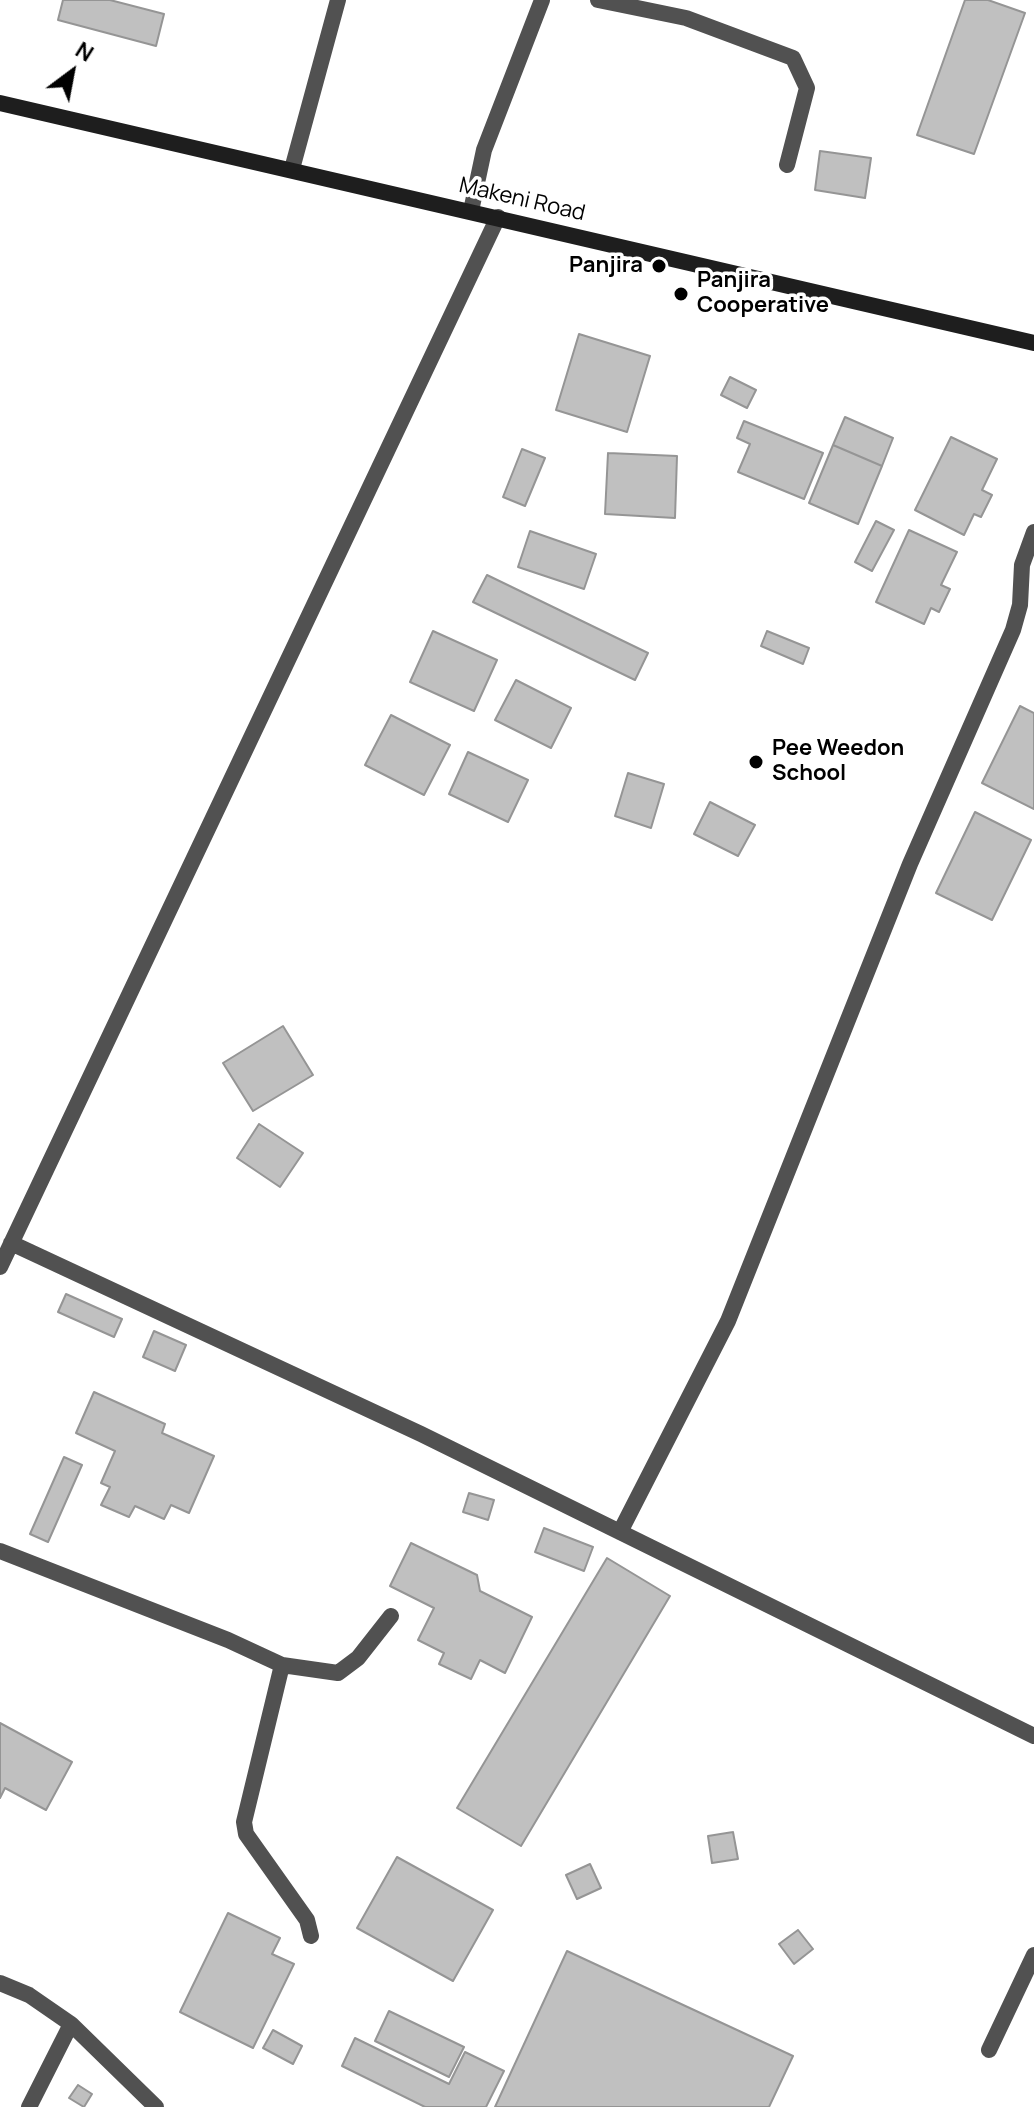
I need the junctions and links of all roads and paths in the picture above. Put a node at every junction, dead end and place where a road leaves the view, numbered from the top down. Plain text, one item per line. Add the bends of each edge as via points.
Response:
1 (338, 0) edge
2 (542, 0) edge
3 (598, 0) edge
4 (0, 103) edge
5 (787, 165) dead end
6 (292, 169) junction
7 (471, 211) junction
8 (498, 217) junction
9 (1034, 343) edge
10 (1034, 532) edge
11 (11, 1243) junction
12 (0, 1267) edge
13 (620, 1532) junction
14 (0, 1551) edge
15 (391, 1616) dead end
16 (282, 1665) junction
17 (1034, 1736) edge
18 (311, 1936) dead end
19 (1034, 1955) edge
20 (0, 1983) edge
21 (71, 2024) junction
22 (989, 2050) dead end
23 (29, 2107) edge
24 (156, 2107) edge

1 - 6 street
2 - 7 street via 484,150
3 - 5 street via 686,18 793,58 807,88
4 - 6 main road, Makeni Road
6 - 7 main road, Makeni Road
7 - 8 main road, Makeni Road
8 - 9 main road, Makeni Road
8 - 11 street
10 - 13 street via 1022,565 1013,630 910,864 728,1321
11 - 12 street
11 - 13 street
13 - 17 street
14 - 16 street
15 - 16 street via 358,1658 338,1673
16 - 18 street via 244,1822 246,1834 307,1920
19 - 22 street
20 - 21 street via 29,1995
21 - 23 street
21 - 24 street

